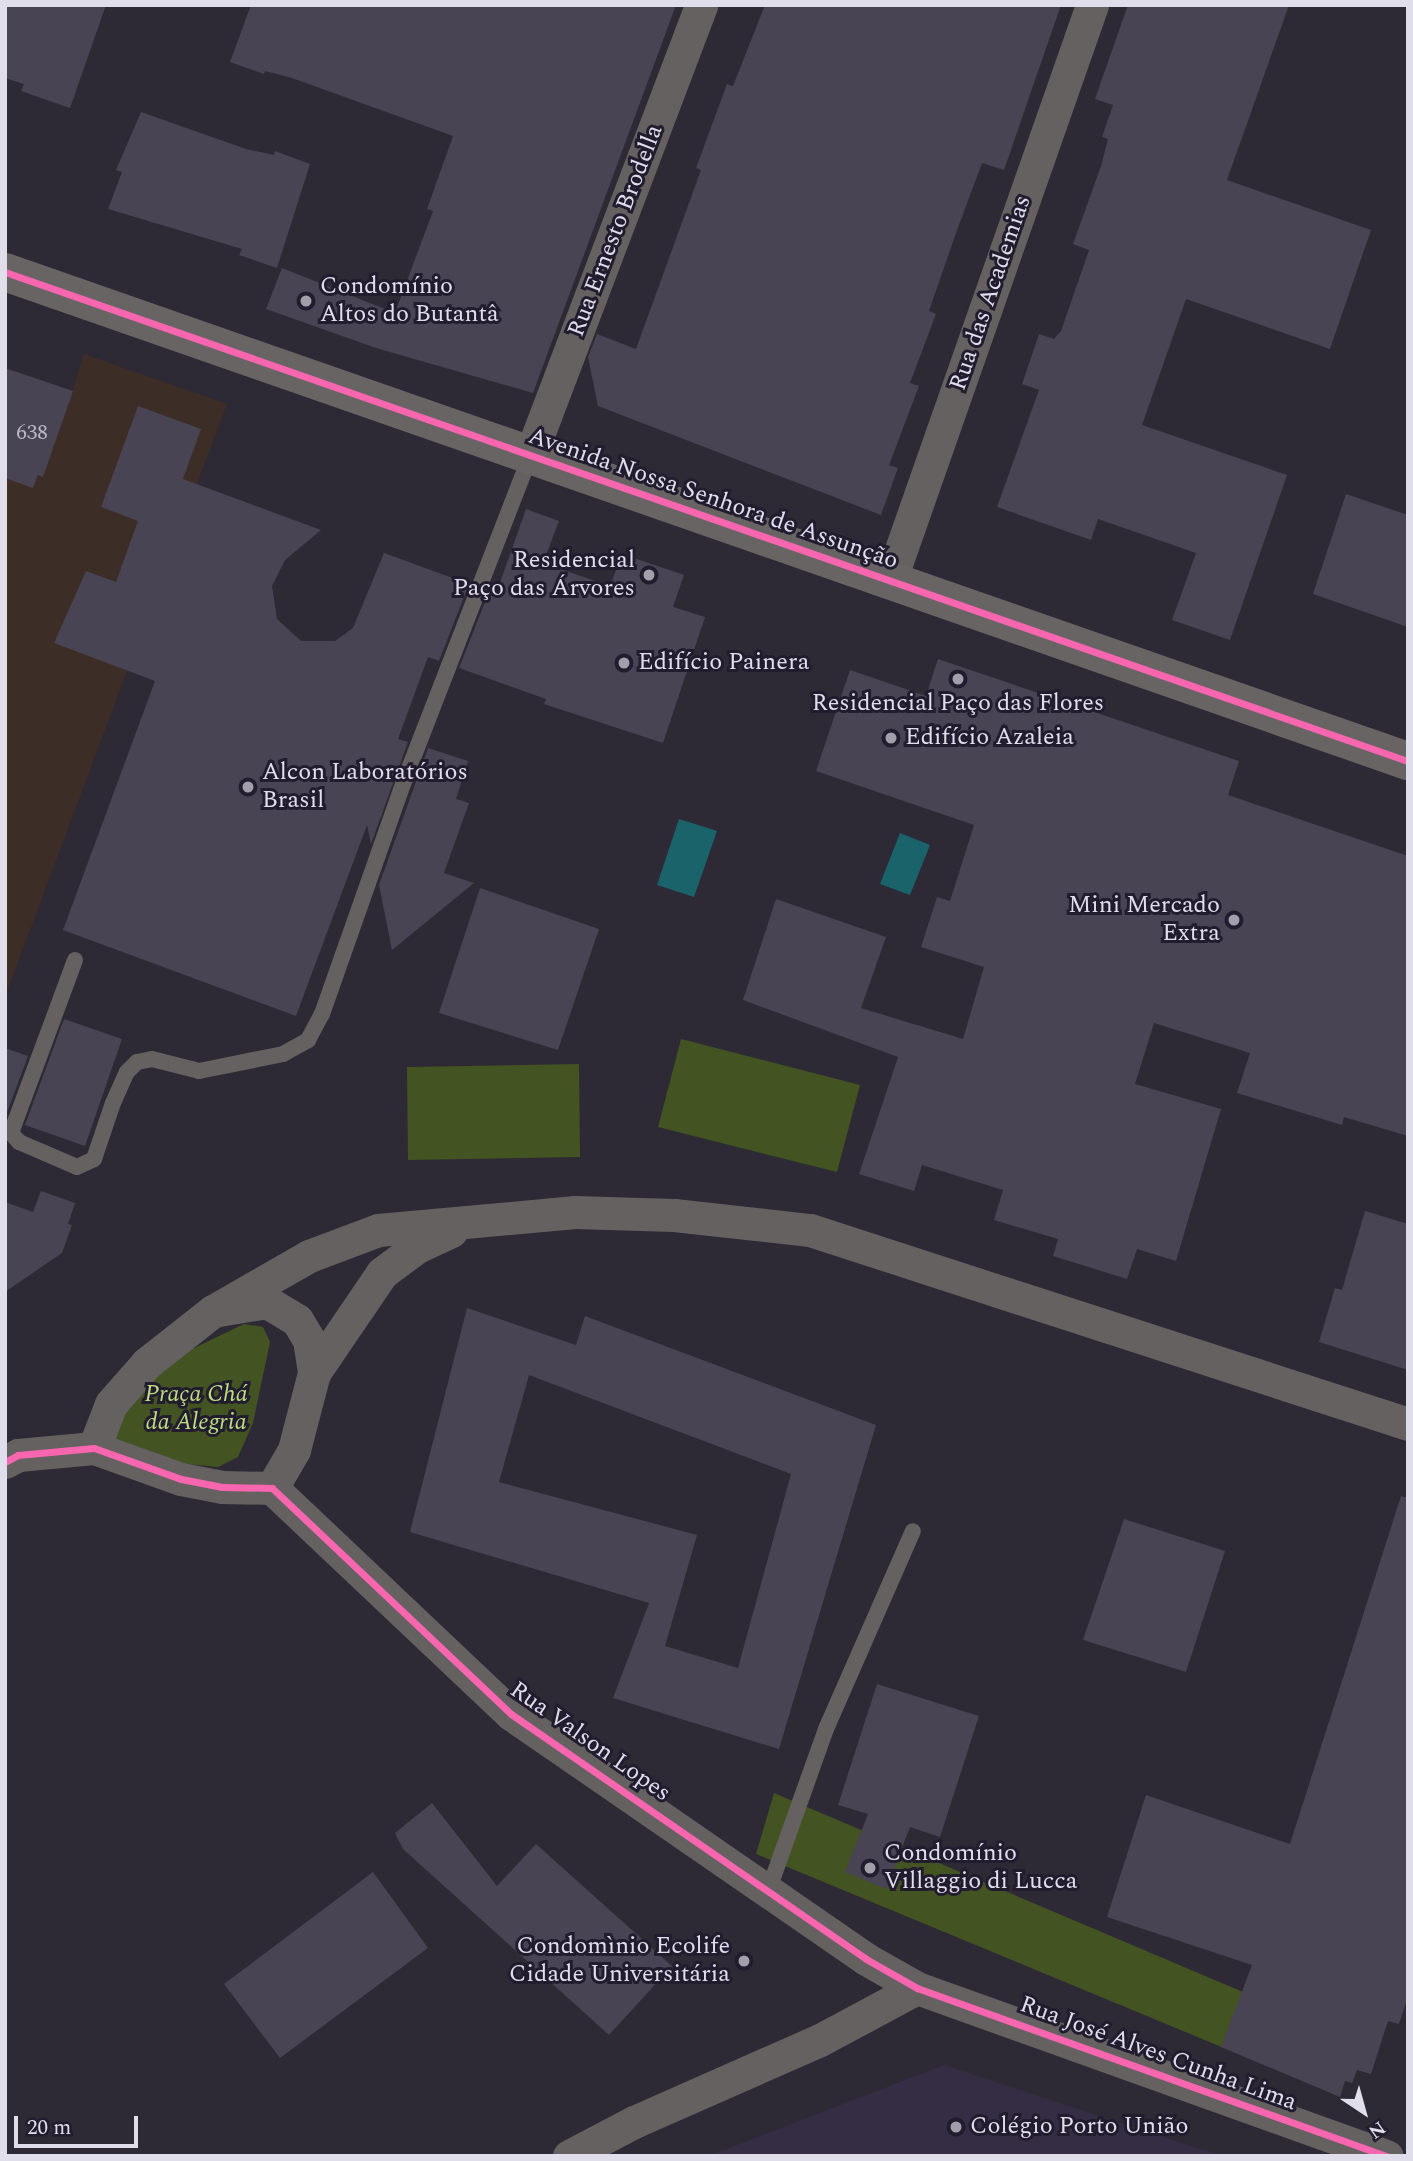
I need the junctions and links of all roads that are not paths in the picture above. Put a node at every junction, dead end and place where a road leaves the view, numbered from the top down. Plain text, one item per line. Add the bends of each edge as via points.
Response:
1 (701, 5) edge
2 (1092, 5) edge
3 (5, 272) edge
4 (530, 457) junction
5 (890, 581) junction
6 (1408, 761) edge
7 (75, 960) dead end
8 (473, 1221) junction
9 (213, 1311) junction
10 (314, 1373) junction
11 (1408, 1424) edge
12 (94, 1448) junction
13 (5, 1462) edge
14 (272, 1488) junction
15 (913, 1531) dead end
16 (769, 1889) junction
17 (917, 1988) junction
18 (569, 2156) edge
19 (1387, 2156) edge

1 - 4 street, Rua Ernesto Brodella
2 - 5 street, Rua das Academias
3 - 4 street, Avenida Nossa Senhora de Assunção
4 - 5 street, Avenida Nossa Senhora de Assunção
4 - 7 lane via 403,784 322,1014 308,1040 283,1054 200,1071 152,1059 136,1062 113,1103 94,1160 77,1167 19,1142 11,1133
5 - 6 street, Avenida Nossa Senhora de Assunção
8 - 9 street via 378,1230 309,1256
8 - 10 street via 417,1247 382,1273
8 - 11 street via 575,1212 810,1230
9 - 10 street via 267,1301 283,1308 309,1340
9 - 12 street via 147,1363 111,1404
10 - 14 street via 294,1450
12 - 13 street via 18,1455
12 - 14 street via 181,1479 222,1487
14 - 16 street, Rua Valson Lopes via 511,1714
15 - 16 lane via 826,1729
16 - 17 street, Rua Valson Lopes via 866,1959
17 - 18 street via 820,2040 634,2122
17 - 19 street, Rua José Alves Cunha Lima

